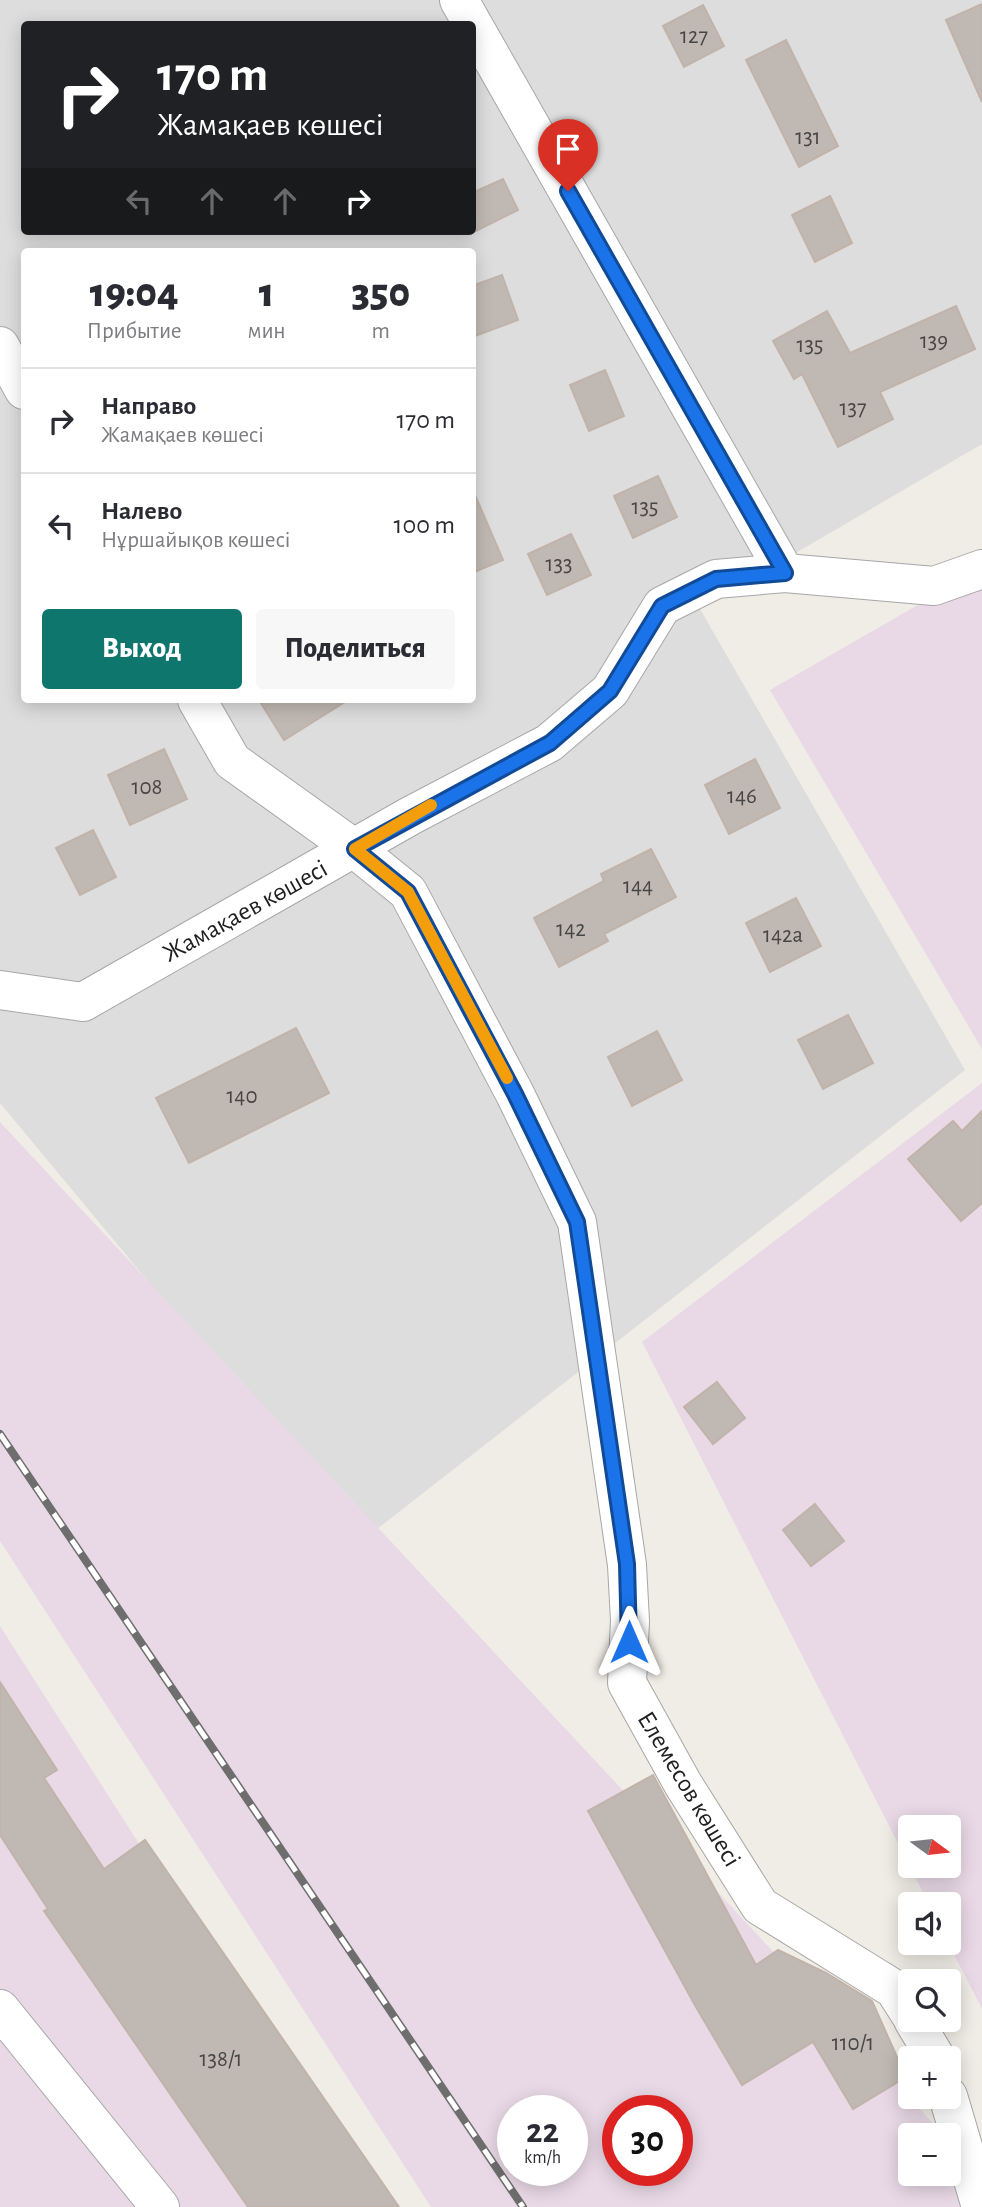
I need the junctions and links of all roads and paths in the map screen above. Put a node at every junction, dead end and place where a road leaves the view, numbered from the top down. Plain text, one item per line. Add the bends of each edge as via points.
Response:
1 (459, 0) edge
2 (471, 21) edge
3 (476, 30) edge
4 (0, 346) edge
5 (21, 384) edge
6 (982, 569) edge
7 (785, 573) junction
8 (199, 703) edge
9 (355, 849) junction
10 (0, 990) edge
11 (898, 1995) edge
12 (0, 2009) edge
13 (952, 2109) edge
14 (160, 2207) edge
15 (981, 2207) edge

1 - 2 street
3 - 7 street
4 - 5 street
6 - 7 street, Жамақаев көшесі via 934,586
7 - 9 street, Жамақаев көшесі via 716,579 662,606 610,691 550,743
8 - 9 street, Елемесов көшесі via 232,761
9 - 10 street, Жамақаев көшесі via 83,1002
9 - 11 street, Елемесов көшесі via 408,892 577,1222 627,1564 627,1683 683,1784 760,1906
12 - 14 street
13 - 15 street

